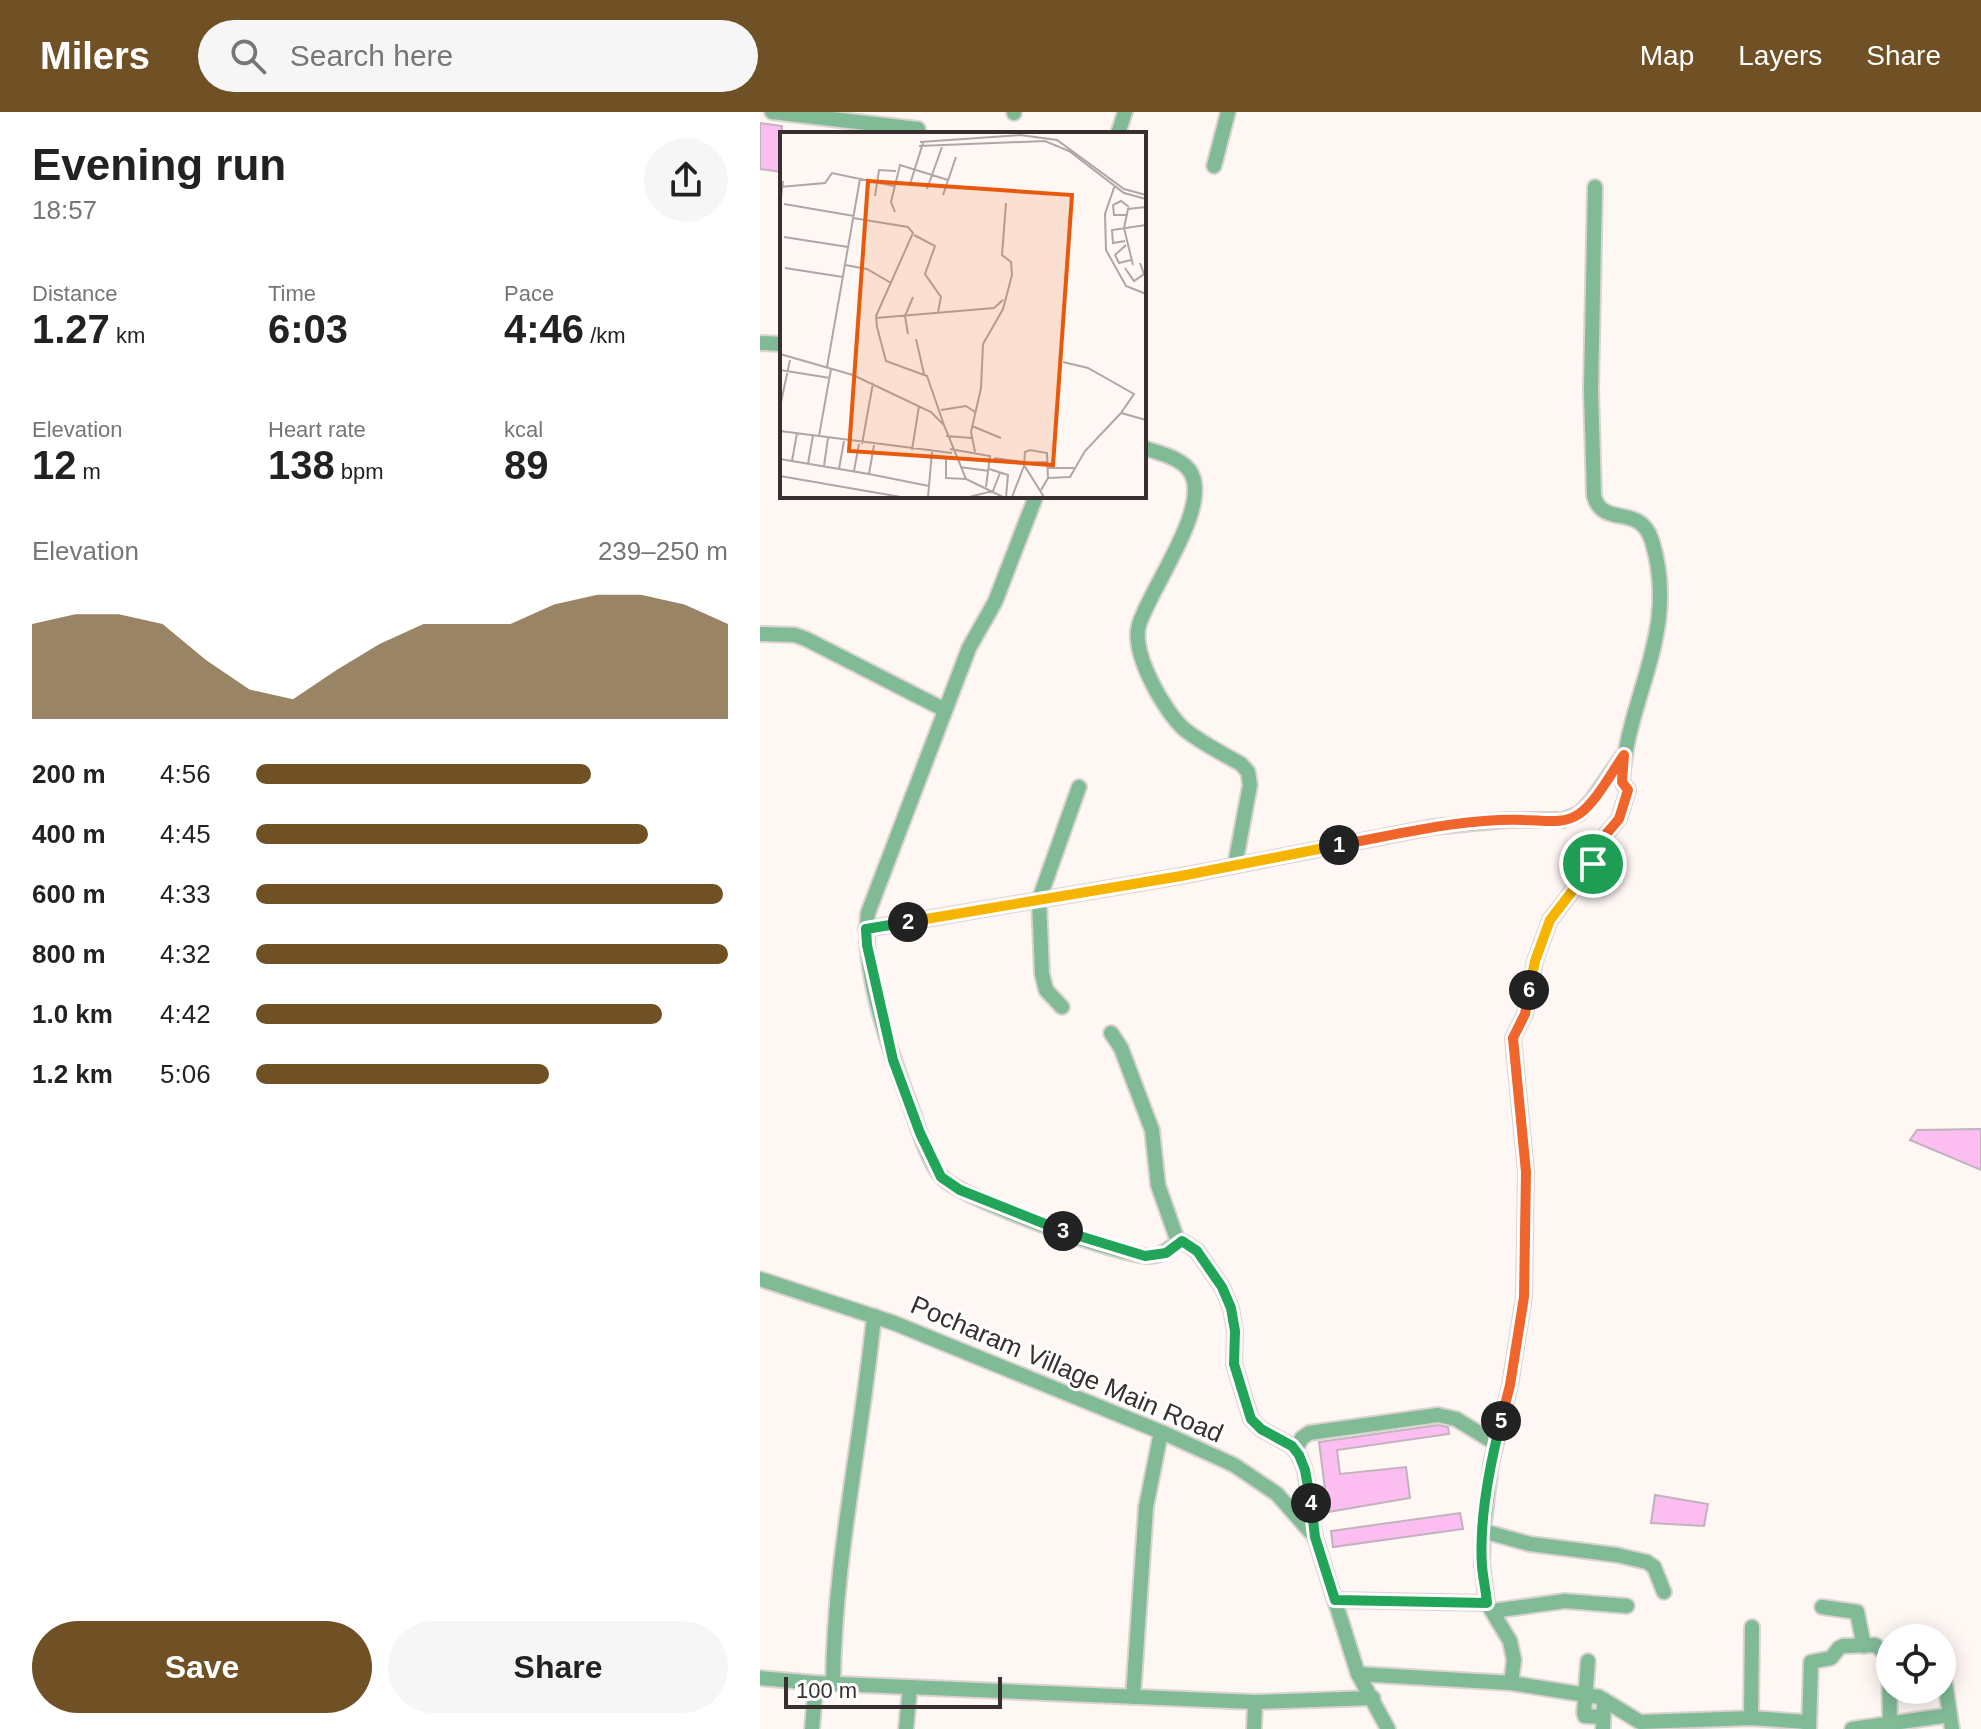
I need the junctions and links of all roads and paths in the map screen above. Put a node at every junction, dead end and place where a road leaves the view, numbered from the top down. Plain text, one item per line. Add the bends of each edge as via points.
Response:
1 (772, 112) edge
2 (920, 112) edge
3 (1125, 112) edge
4 (1228, 112) edge
5 (814, 114) edge
6 (918, 132) edge
7 (1119, 132) edge
8 (1214, 166) dead end
9 (1595, 187) dead end
10 (760, 343) edge
11 (780, 344) edge
12 (1146, 449) edge
13 (1035, 498) edge
14 (760, 634) edge
15 (945, 710) junction
16 (1624, 755) junction
17 (1079, 787) dead end
18 (1235, 865) junction
19 (1039, 900) junction
20 (866, 929) junction
21 (1062, 1007) dead end
22 (1111, 1033) dead end
23 (1178, 1242) junction
24 (760, 1279) edge
25 (874, 1316) junction
26 (1161, 1432) junction
27 (1495, 1443) junction
28 (1295, 1450) junction
29 (1483, 1531) junction
30 (1315, 1537) junction
31 (1664, 1592) dead end
32 (1335, 1600) junction
33 (1627, 1606) dead end
34 (1490, 1607) junction
35 (1822, 1607) dead end
36 (1752, 1627) dead end
37 (1864, 1646) junction
38 (1876, 1647) edge
39 (1588, 1661) dead end
40 (1358, 1674) junction
41 (760, 1678) edge
42 (816, 1683) junction
43 (1511, 1683) junction
44 (833, 1684) junction
45 (910, 1687) junction
46 (1584, 1694) junction
47 (1133, 1697) junction
48 (1373, 1698) junction
49 (1604, 1700) junction
50 (1255, 1702) junction
51 (1890, 1704) edge
52 (1751, 1718) junction
53 (1951, 1722) edge
54 (1603, 1723) edge
55 (1890, 1723) junction
56 (1714, 1724) edge
57 (1636, 1726) edge
58 (1808, 1726) edge
59 (812, 1729) edge
60 (906, 1729) edge
61 (1254, 1729) edge
62 (1388, 1729) edge
63 (1852, 1729) edge

1 - 5 street
2 - 6 street
3 - 7 street
4 - 8 street
5 - 6 street
9 - 16 street via 1594,496 1603,512 1641,523 1650,534 1660,575 1654,653
10 - 11 street
12 - 18 street via 1172,457 1191,472 1197,492 1139,626 1138,642 1143,665 1176,721 1248,772
13 - 15 street
14 - 15 street via 806,639
15 - 20 street
16 - 18 street via 1579,814 1563,820 1433,827
16 - 27 street via 1622,782 1628,790 1619,819 1550,920 1525,1014 1513,1038 1526,1172 1524,1297
17 - 19 street
18 - 19 street
19 - 20 street
19 - 21 street via 1042,974 1046,990
20 - 23 street via 893,1060 941,1177 1039,1223 1123,1250 1158,1255
22 - 23 street via 1152,1130 1158,1185
23 - 28 street via 1197,1251 1231,1308 1234,1364 1251,1419
24 - 25 street, Pocharam Village Main Road
25 - 26 street, Pocharam Village Main Road
25 - 44 street via 840,1576
26 - 30 street, Pocharam Village Main Road via 1234,1465 1277,1494
26 - 47 street via 1146,1507
27 - 28 street via 1456,1419 1438,1415 1309,1433
27 - 29 street
28 - 30 street via 1305,1470
29 - 31 street via 1530,1544 1647,1562
29 - 34 street via 1482,1564
30 - 32 street, Pocharam Village Main Road
32 - 34 street
32 - 40 street, Pocharam Village Main Road
33 - 34 street via 1565,1601
34 - 43 street via 1510,1641
35 - 37 street via 1857,1612
36 - 52 street
37 - 38 street
37 - 58 street via 1841,1647 1831,1658 1809,1664
39 - 46 street
40 - 43 street
40 - 48 street, Pocharam Village Main Road
41 - 42 street
42 - 44 street
42 - 59 street
43 - 46 street
44 - 45 street
45 - 47 street
45 - 60 street
46 - 49 street
46 - 54 street via 1585,1716
47 - 50 street
48 - 50 street
48 - 62 street, Pocharam Village Main Road
49 - 54 street
49 - 57 street
50 - 61 street
51 - 55 street
52 - 56 street
52 - 58 street
53 - 55 street
55 - 63 street
56 - 57 street

